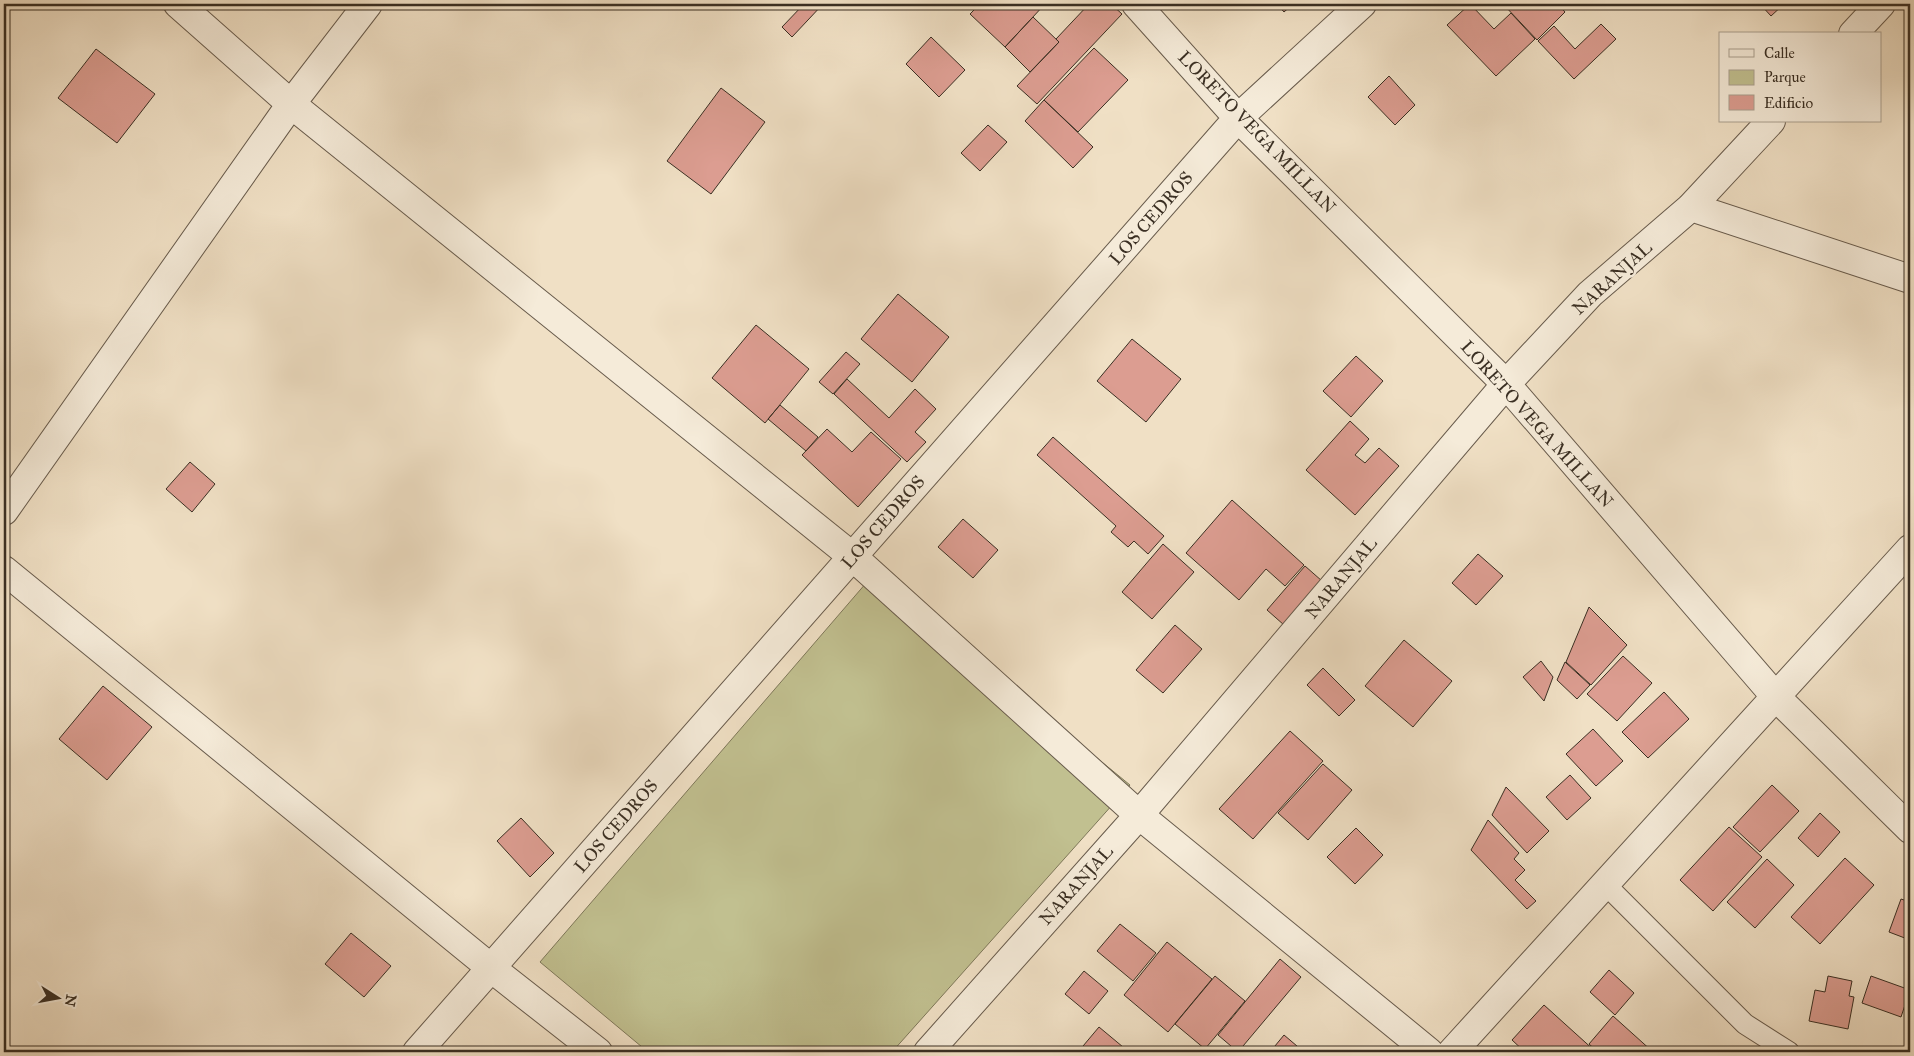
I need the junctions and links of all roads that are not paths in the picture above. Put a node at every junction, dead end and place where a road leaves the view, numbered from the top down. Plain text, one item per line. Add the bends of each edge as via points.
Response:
1 (178, 4) edge
2 (368, 4) edge
3 (1136, 4) edge
4 (1362, 4) edge
5 (1881, 4) edge
6 (1855, 32) edge
7 (291, 104) junction
8 (1238, 118) junction
9 (1770, 122) edge
10 (1691, 207) junction
11 (1910, 279) edge
12 (1506, 384) junction
13 (4, 511) edge
14 (1910, 549) edge
15 (852, 557) junction
16 (4, 570) edge
17 (1775, 696) junction
18 (1139, 815) junction
19 (1910, 829) edge
20 (1605, 884) junction
21 (491, 968) junction
22 (416, 1052) edge
23 (598, 1052) edge
24 (928, 1052) edge
25 (1429, 1052) edge
26 (1452, 1052) edge
27 (1789, 1052) edge

1 - 7 street
2 - 7 street
3 - 8 street, LORETO VEGA MILLAN
4 - 8 street, LOS CEDROS
5 - 6 street
7 - 13 street
7 - 15 street
8 - 12 street, LORETO VEGA MILLAN
8 - 15 street, LOS CEDROS
9 - 10 street, NARANJAL
10 - 11 street
10 - 12 street, NARANJAL via 1590,294
12 - 17 street, LORETO VEGA MILLAN
12 - 18 street, NARANJAL
14 - 17 street
15 - 18 street
15 - 21 street, LOS CEDROS
16 - 21 street
17 - 19 street, LORETO VEGA MILLAN
17 - 20 street
18 - 24 street, NARANJAL
18 - 25 street
20 - 26 street
20 - 27 lane via 1745,1024
21 - 22 street, LOS CEDROS
21 - 23 street

